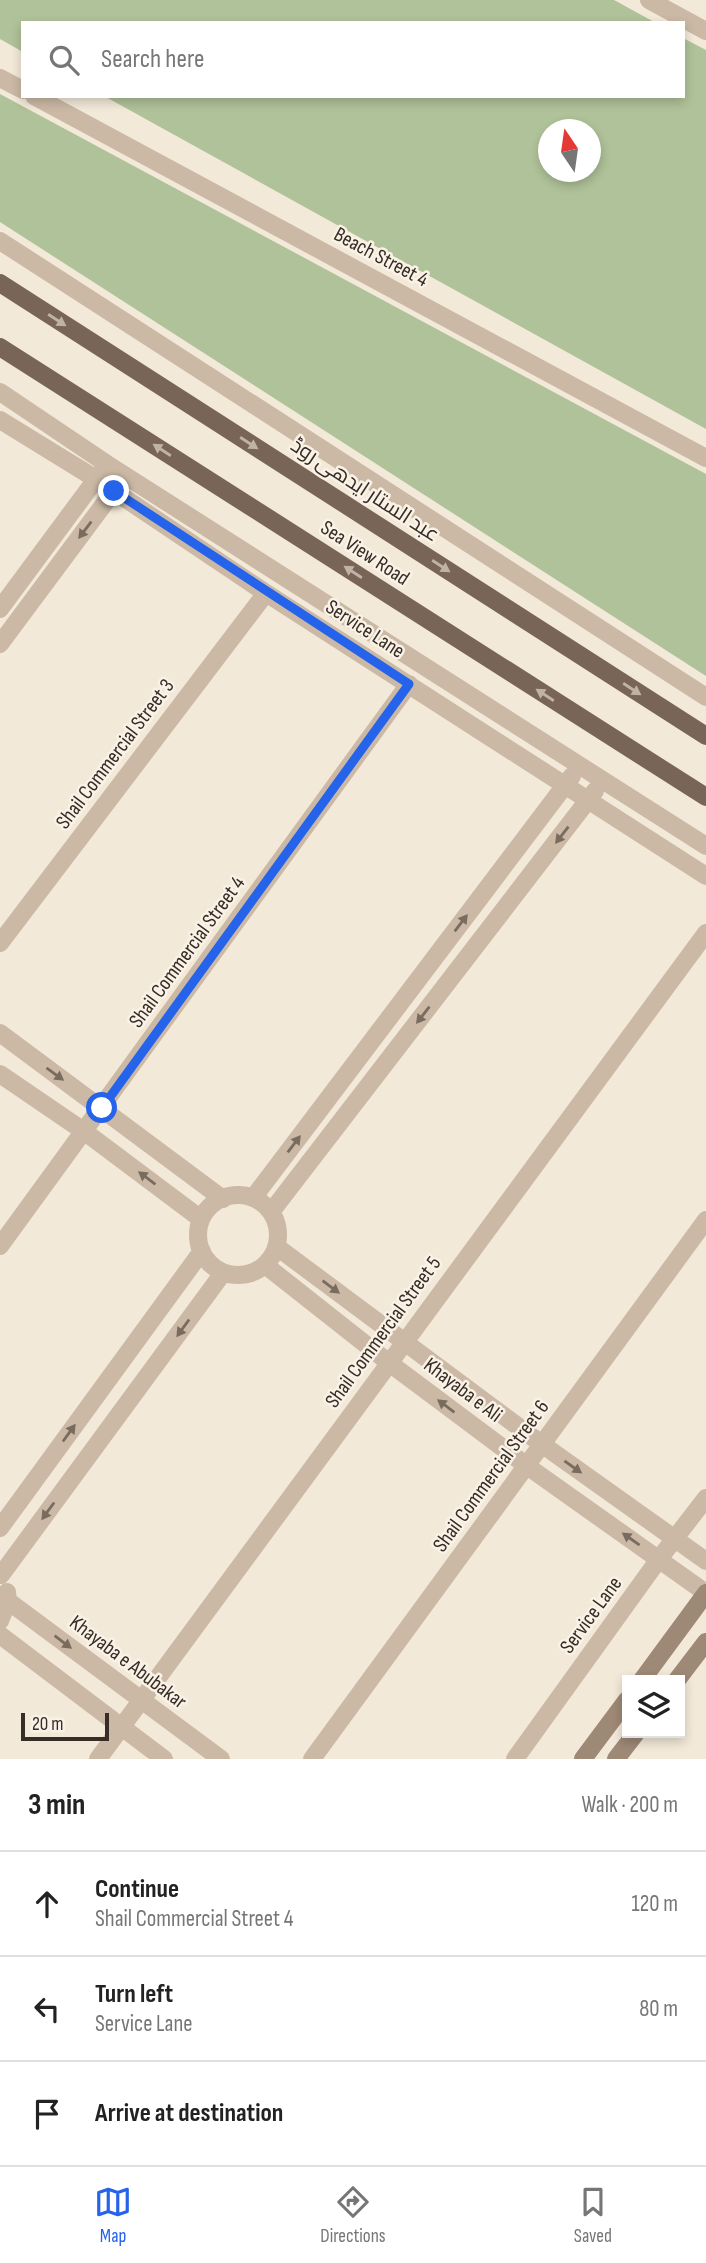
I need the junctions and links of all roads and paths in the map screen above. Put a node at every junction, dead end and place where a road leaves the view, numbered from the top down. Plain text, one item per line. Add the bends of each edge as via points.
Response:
1 (649, 0) edge
2 (706, 30) edge
3 (0, 78) edge
4 (21, 89) edge
5 (38, 98) edge
6 (0, 241) edge
7 (0, 283) edge
8 (0, 347) edge
9 (0, 392) edge
10 (0, 420) edge
11 (706, 458) edge
12 (107, 464) junction
13 (124, 475) junction
14 (96, 479) junction
15 (114, 491) junction
16 (266, 593) junction
17 (0, 609) edge
18 (0, 644) edge
19 (409, 684) junction
20 (706, 697) edge
21 (706, 736) edge
22 (580, 766) junction
23 (603, 780) junction
24 (566, 784) junction
25 (706, 797) edge
26 (589, 800) junction
27 (706, 846) edge
28 (706, 876) edge
29 (706, 933) edge
30 (0, 943) edge
31 (0, 1033) edge
32 (0, 1074) edge
33 (102, 1108) junction
34 (85, 1132) junction
35 (253, 1198) junction
36 (223, 1199) junction
37 (271, 1212) junction
38 (201, 1219) junction
39 (706, 1220) edge
40 (0, 1246) edge
41 (277, 1247) junction
42 (202, 1251) junction
43 (265, 1265) junction
44 (223, 1273) junction
45 (404, 1341) junction
46 (388, 1362) junction
47 (542, 1445) junction
48 (527, 1466) junction
49 (706, 1498) edge
50 (0, 1528) edge
51 (676, 1538) junction
52 (659, 1559) junction
53 (706, 1561) edge
54 (1, 1574) edge
55 (706, 1593) edge
56 (8, 1601) junction
57 (0, 1621) edge
58 (0, 1635) edge
59 (706, 1642) edge
60 (646, 1675) edge
61 (681, 1675) edge
62 (141, 1700) junction
63 (622, 1707) edge
64 (122, 1728) junction
65 (632, 1738) edge
66 (98, 1759) edge
67 (164, 1759) edge
68 (221, 1759) edge
69 (312, 1759) edge
70 (515, 1759) edge
71 (583, 1759) edge
72 (616, 1759) edge

1 - 2 street
3 - 4 street
5 - 11 street, Beach Street 4
6 - 20 street
7 -> 21 main road, عبد الستار ایدھی روڈ
25 -> 8 main road, Sea View Road
9 - 12 street
10 - 14 street, Service Lane
12 - 13 street
12 - 14 street
13 - 15 street
13 - 22 street
14 - 15 street, Service Lane
14 - 17 street
15 - 16 street, Service Lane
15 -> 18 street
16 - 19 street, Service Lane
16 - 30 street, Shail Commercial Street 3
19 - 24 street, Service Lane
19 - 33 street, Shail Commercial Street 4
22 - 23 street
22 - 24 street
23 - 26 street
23 - 27 street
24 - 26 street, Service Lane
35 -> 24 street
26 - 28 street, Service Lane
26 -> 37 street
29 - 45 street, Shail Commercial Street 5
31 -> 33 street
32 - 34 street
33 - 34 street, Shail Commercial Street 4
33 - 36 street
38 -> 34 street
34 - 40 street, Shail Commercial Street 4
35 - 36 street
35 - 37 street
36 - 38 street
37 - 41 street via 277,1223
38 - 42 street via 198,1236
39 - 47 street, Shail Commercial Street 6
41 - 43 street
41 -> 45 street, Khayaba e Ali
42 - 44 street
50 -> 42 street
43 - 44 street via 238,1276
43 - 46 street, Khayaba e Ali
44 -> 54 street
45 - 46 street, Shail Commercial Street 5
45 - 47 street, Khayaba e Ali
48 -> 46 street, Khayaba e Ali
46 - 62 street, Shail Commercial Street 5
47 - 48 street, Shail Commercial Street 6
47 -> 51 street, Khayaba e Ali
52 -> 48 street, Khayaba e Ali
48 - 69 street, Shail Commercial Street 6
49 - 51 street, Service Lane
51 - 52 street, Service Lane
51 - 53 street, Khayaba e Ali
52 - 55 street, Khayaba e Ali
52 - 70 street, Service Lane
54 - 56 street
55 - 60 main road
56 - 57 street
56 -> 62 street, Khayaba e Abubakar
58 - 64 street
59 - 61 main road
62 - 64 street, Shail Commercial Street 5
62 - 68 street, Khayaba e Abubakar
63 - 71 main road
64 - 66 street, Shail Commercial Street 5
64 - 67 street
65 - 72 main road

